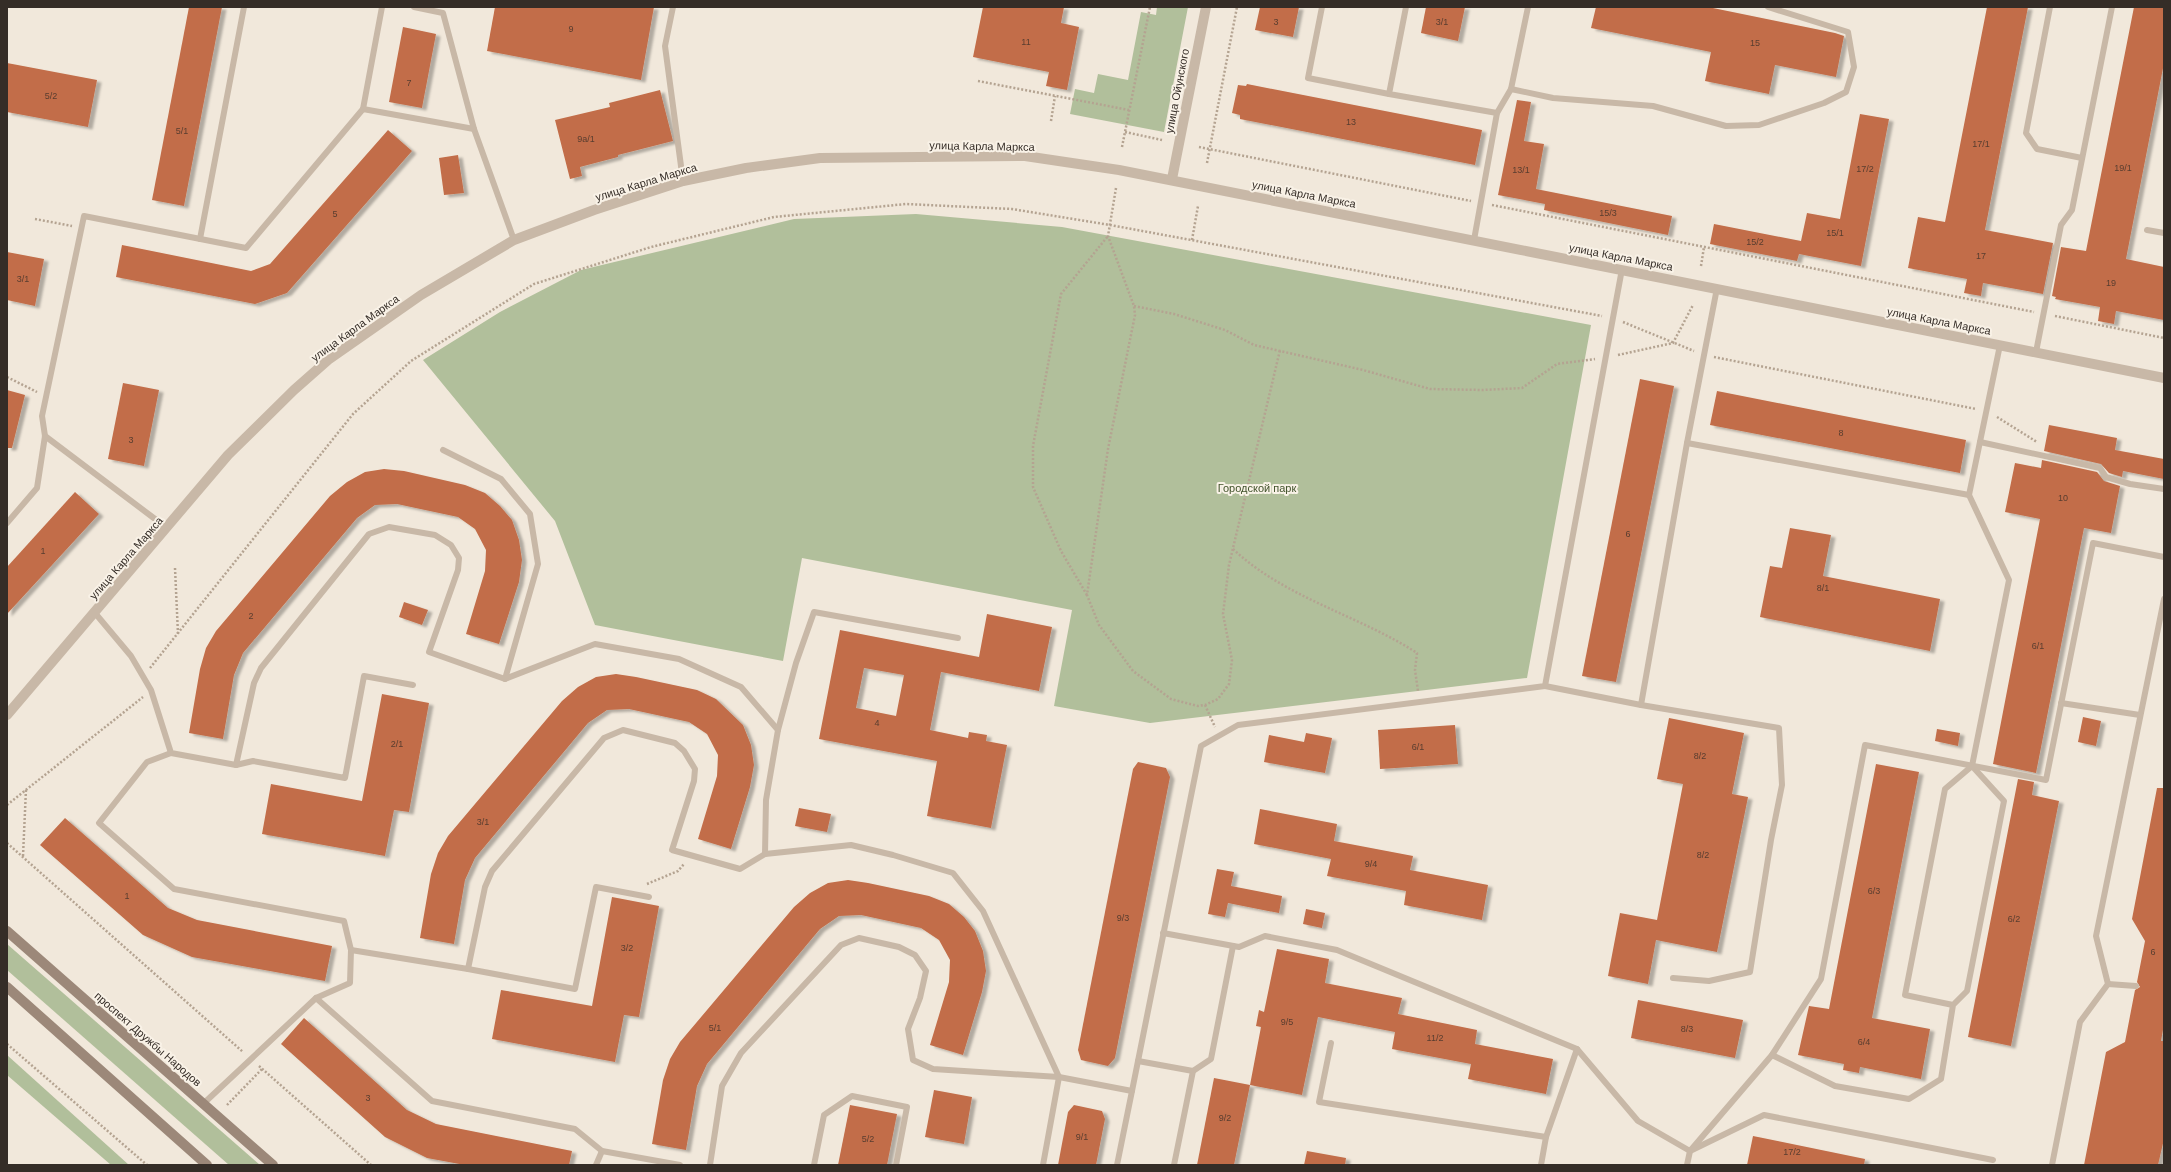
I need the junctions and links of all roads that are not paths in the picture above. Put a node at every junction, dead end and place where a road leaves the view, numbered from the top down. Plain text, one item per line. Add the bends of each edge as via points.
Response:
1 (244, 7) edge
2 (382, 7) edge
3 (414, 7) edge
4 (673, 7) edge
5 (1206, 7) edge
6 (1322, 7) edge
7 (1406, 7) edge
8 (1528, 7) edge
9 (1768, 7) edge
10 (2050, 7) edge
11 (2112, 7) edge
12 (1511, 89) junction
13 (1389, 94) junction
14 (363, 109) junction
15 (1497, 113) junction
16 (474, 129) junction
17 (2082, 158) junction
18 (1172, 179) junction
19 (683, 181) junction
20 (2147, 230) dead end
21 (2164, 233) edge
22 (200, 239) junction
23 (514, 240) junction
24 (1474, 240) junction
25 (1622, 269) junction
26 (1717, 288) junction
27 (2000, 345) junction
28 (2036, 352) junction
29 (2164, 378) edge
30 (45, 436) junction
31 (1980, 442) junction
32 (1686, 443) junction
33 (443, 450) dead end
34 (2164, 489) edge
35 (1969, 495) junction
36 (7, 522) edge
37 (167, 528) junction
38 (2164, 556) edge
39 (2164, 599) edge
40 (95, 613) junction
41 (958, 638) dead end
42 (505, 679) junction
43 (413, 685) dead end
44 (1545, 686) junction
45 (2061, 703) junction
46 (1640, 705) junction
47 (7, 715) edge
48 (2140, 715) junction
49 (778, 730) junction
50 (172, 753) junction
51 (236, 765) junction
52 (1972, 766) junction
53 (765, 854) junction
54 (649, 897) dead end
55 (7, 931) edge
56 (1163, 933) junction
57 (1233, 946) junction
58 (351, 950) junction
59 (468, 969) junction
60 (1673, 978) dead end
61 (2108, 984) junction
62 (2136, 986) dead end
63 (7, 987) edge
64 (316, 998) junction
65 (1953, 1005) junction
66 (1331, 1043) dead end
67 (1577, 1049) junction
68 (1772, 1054) junction
69 (1138, 1061) junction
70 (1193, 1071) junction
71 (1059, 1077) junction
72 (1132, 1091) junction
73 (203, 1104) junction
74 (1546, 1137) junction
75 (602, 1151) junction
76 (1690, 1151) junction
77 (1993, 1160) dead end
78 (207, 1165) edge
79 (273, 1165) edge
80 (596, 1165) edge
81 (680, 1165) edge
82 (710, 1165) edge
83 (814, 1165) edge
84 (896, 1165) edge
85 (1042, 1165) edge
86 (1117, 1165) edge
87 (1174, 1165) edge
88 (1541, 1165) edge
89 (1687, 1165) edge
90 (2052, 1165) edge

1 - 22 lane
2 - 14 lane
3 - 16 lane via 444,13
4 - 19 lane via 665,46
5 - 18 street, улица Ойунского
6 - 13 lane via 1308,78
7 - 13 lane
8 - 12 lane
9 - 12 lane via 1848,32 1854,67 1846,92 1824,103 1758,126 1726,126 1653,106 1553,98
10 - 17 lane via 2026,133 2037,149
11 - 17 lane
12 - 15 lane
13 - 15 lane
14 - 16 lane
14 - 22 lane via 246,248
15 - 24 lane
16 - 23 lane
17 - 28 lane via 2072,210 2061,225
18 - 19 street, улица Карла Маркса via 1025,156 820,158 746,168
18 - 24 street, улица Карла Маркса
19 - 23 street, улица Карла Маркса
20 - 21 lane
22 - 30 lane via 84,216 42,416
23 - 37 street, улица Карла Маркса via 421,295 328,360 228,455
24 - 25 street, улица Карла Маркса
25 - 26 street, улица Карла Маркса
25 - 44 lane
26 - 27 street, улица Карла Маркса
26 - 32 lane
27 - 28 street, улица Карла Маркса
27 - 31 lane
28 - 29 street, улица Карла Маркса
30 - 36 lane via 37,488
30 - 37 lane
31 - 34 lane via 2100,468 2106,477
31 - 35 lane
32 - 35 lane
32 - 46 lane
33 - 42 lane via 501,479 530,514 538,564
35 - 52 lane via 2009,580
37 - 40 street, улица Карла Маркса
38 - 45 lane via 2093,543
39 - 48 lane
40 - 47 street, улица Карла Маркса
40 - 50 lane via 131,656 152,690
41 - 49 lane via 814,612 796,663
42 - 49 lane via 596,644 678,660 741,687
42 - 51 lane via 429,652 458,570 459,558 451,545 435,535 389,527 369,534 261,668 254,684
43 - 51 lane via 364,676 344,778 253,761
44 - 46 lane
44 - 56 lane via 1238,725 1201,746
45 - 48 lane
45 - 52 lane via 2046,780
46 - 60 lane via 1779,728 1782,785 1750,972 1709,981
48 - 61 lane via 2096,936
49 - 53 lane via 766,800
50 - 51 lane
50 - 58 lane via 147,762 99,823 174,889 344,920
52 - 65 lane via 2004,801 1967,991
52 - 65 lane via 1945,789 1905,995
52 - 68 lane via 1864,745 1821,979
53 - 59 lane via 740,869 672,850 694,781 695,769 684,751 675,743 623,730 604,738 492,871 485,887
53 - 71 lane via 851,845 893,854 953,873 983,911
54 - 59 lane via 596,887 575,989
55 - 73 street, проспект Дружбы Народов
56 - 57 lane
56 - 69 lane
57 - 67 lane via 1239,948 1265,936 1337,950
57 - 70 lane via 1211,1059
58 - 59 lane
58 - 64 lane via 350,983
61 - 62 lane
61 - 90 lane via 2080,1022
63 - 78 street
64 - 73 lane
64 - 75 lane via 432,1100 575,1129
65 - 68 lane via 1941,1079 1909,1100 1835,1086
66 - 74 lane via 1319,1102
67 - 74 lane
67 - 76 lane via 1638,1121
68 - 76 lane
69 - 70 lane
69 - 72 lane
70 - 87 lane
71 - 72 lane
71 - 82 lane via 933,1069 913,1060 908,1029 920,998 926,971 915,955 899,947 859,938 841,945 741,1054 722,1086
71 - 85 lane
72 - 86 lane
73 - 79 street, проспект Дружбы Народов
74 - 88 lane
75 - 80 lane
75 - 81 lane
76 - 77 lane via 1764,1115
76 - 89 lane
83 - 84 lane via 824,1115 852,1096 907,1106

